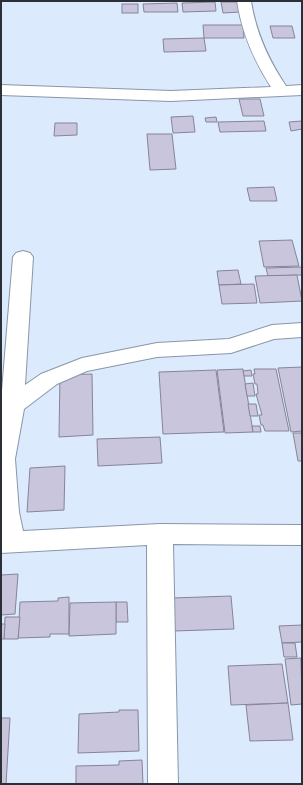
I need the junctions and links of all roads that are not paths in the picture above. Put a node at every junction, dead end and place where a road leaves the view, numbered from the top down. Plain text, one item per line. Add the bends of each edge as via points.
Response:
1 (244, 1) edge
2 (1, 90) edge
3 (302, 90) edge
4 (281, 91) junction
5 (23, 257) dead end
6 (302, 330) edge
7 (7, 410) edge
8 (160, 534) junction
9 (302, 535) edge
10 (7, 543) edge
11 (163, 784) edge

1 - 4 street via 258,54
2 - 4 street via 171,96
3 - 4 street
5 - 7 street
6 - 7 street via 272,332 231,346 158,350 82,365 49,380
7 - 10 street via 3,459
8 - 9 street
8 - 10 street
8 - 11 street

